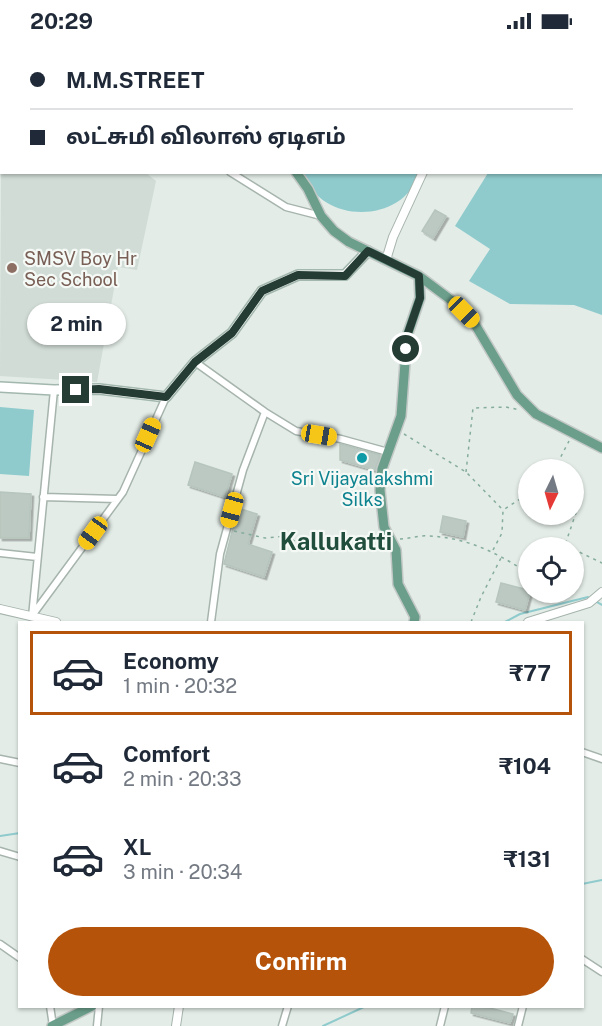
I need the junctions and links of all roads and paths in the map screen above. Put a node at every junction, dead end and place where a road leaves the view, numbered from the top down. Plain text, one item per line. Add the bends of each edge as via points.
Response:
1 (233, 174) edge
2 (297, 174) edge
3 (422, 174) edge
4 (321, 216) junction
5 (368, 251) junction
6 (386, 260) junction
7 (419, 276) junction
8 (195, 362) junction
9 (0, 387) edge
10 (54, 390) junction
11 (166, 397) junction
12 (265, 412) junction
13 (536, 414) junction
14 (396, 428) junction
15 (574, 434) junction
16 (602, 448) edge
17 (388, 452) junction
18 (560, 459) edge
19 (466, 472) junction
20 (43, 497) junction
21 (117, 499) junction
22 (518, 500) edge
23 (503, 510) junction
24 (226, 530) junction
25 (390, 539) junction
26 (492, 551) junction
27 (0, 553) edge
28 (584, 554) edge
29 (502, 556) junction
30 (38, 557) junction
31 (602, 563) edge
32 (518, 567) edge
33 (602, 592) edge
34 (0, 609) edge
35 (32, 618) junction
36 (50, 621) edge
37 (211, 621) edge
38 (414, 621) edge
39 (471, 621) edge
40 (531, 621) edge
41 (584, 753) edge
42 (0, 759) edge
43 (602, 759) edge
44 (18, 763) edge
45 (0, 851) edge
46 (18, 856) edge
47 (0, 944) edge
48 (18, 957) edge
49 (584, 960) edge
50 (602, 972) edge
51 (50, 1008) edge
52 (88, 1008) edge
53 (99, 1008) edge
54 (178, 1008) edge
55 (287, 1008) edge
56 (444, 1008) edge
57 (522, 1008) edge
58 (53, 1026) edge
59 (97, 1026) edge
60 (176, 1026) edge
61 (282, 1026) edge
62 (440, 1026) edge
63 (518, 1026) edge

1 - 4 street via 286,207
2 - 4 main road
3 - 6 street
4 - 5 main road via 334,231
5 - 6 main road
5 - 8 main road via 345,276 298,275 262,291 232,333
6 - 7 main road
7 - 13 main road via 473,321 517,395
7 - 14 main road via 420,298 407,336 404,397
8 - 11 main road
8 - 12 street
9 - 10 main road
10 - 11 main road via 99,389
10 - 20 street
11 - 21 street
12 - 17 street via 296,430
12 - 24 street
13 - 15 main road
13 - 19 path via 506,407 473,408
14 - 17 main road
14 - 19 path
15 - 16 main road
15 - 18 path
17 - 25 main road via 380,490 384,527
19 - 23 path
20 - 21 street
20 - 30 street
21 - 35 street
22 - 23 path
23 - 26 path via 502,532
24 - 25 path via 265,538 287,536 302,546 346,538
24 - 37 street via 219,554
25 - 26 path via 427,536 469,542
25 - 38 main road via 396,550 398,584
26 - 29 path
27 - 30 street
28 - 31 path
29 - 32 path
29 - 39 path
30 - 35 street
33 - 40 street via 589,603
34 - 35 street
35 - 36 street
41 - 43 street
42 - 44 street
45 - 46 street
47 - 48 street
49 - 50 street
51 - 58 street
52 - 58 main road
53 - 59 street
54 - 60 street
55 - 61 street
56 - 62 street
57 - 63 street

